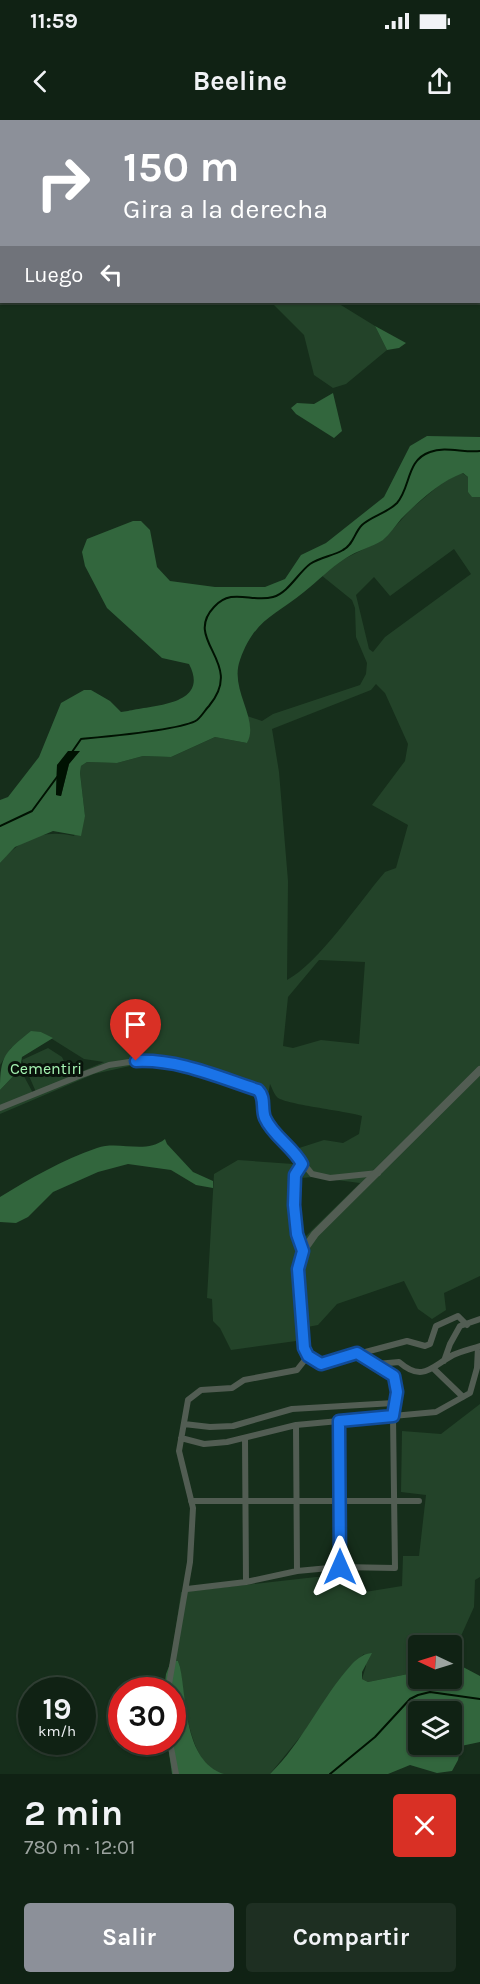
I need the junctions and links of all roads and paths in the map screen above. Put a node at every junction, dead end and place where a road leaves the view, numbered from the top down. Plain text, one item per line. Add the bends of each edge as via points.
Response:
1 (480, 1070) edge
2 (0, 1108) edge
3 (302, 1164) junction
4 (379, 1173) junction
5 (303, 1251) junction
6 (480, 1319) edge
7 (467, 1325) junction
8 (479, 1347) edge
9 (357, 1353) junction
10 (308, 1356) junction
11 (444, 1361) junction
12 (321, 1364) joint
13 (377, 1364) junction
14 (435, 1369) junction
15 (463, 1397) junction
16 (393, 1404) junction
17 (393, 1416) junction
18 (339, 1421) junction
19 (184, 1424) junction
20 (296, 1425) junction
21 (181, 1438) junction
22 (245, 1438) junction
23 (244, 1500) junction
24 (295, 1500) junction
25 (341, 1500) junction
26 (393, 1500) junction
27 (191, 1501) junction
28 (419, 1501) dead end
29 (340, 1567) junction
30 (297, 1571) junction
31 (246, 1582) junction
32 (187, 1589) junction
33 (170, 1677) edge
34 (172, 1755) edge
35 (176, 1774) edge

1 - 4 street
2 - 3 street via 109,1065 157,1060 258,1090 262,1093 264,1117
3 - 4 street via 312,1174 330,1178
3 - 5 street via 295,1175 294,1205
4 - 5 street via 315,1234
5 - 10 street via 298,1269 304,1348
6 - 7 street
7 - 9 street via 458,1316 436,1326 430,1344 425,1346 407,1341
7 - 11 street via 460,1326 452,1338
8 - 11 street
8 - 15 street via 470,1393
9 - 12 street
9 - 13 street
10 - 12 street
10 - 19 street via 297,1370 244,1380 232,1388 201,1390 188,1400
11 - 14 street
13 - 14 street via 399,1362 406,1369 421,1373
13 - 16 street via 394,1376 397,1392
14 - 15 street
15 - 17 street via 436,1412
16 - 17 street
16 - 19 street via 292,1409 233,1426
17 - 18 street
17 - 26 street
18 - 20 street
18 - 25 street
19 - 21 street
20 - 22 street
20 - 24 street
21 - 22 street via 204,1444
21 - 27 street via 179,1451
22 - 23 street
23 - 24 street
23 - 27 street
23 - 31 street
24 - 25 street
24 - 30 street
25 - 26 street
25 - 29 street
26 - 28 street
26 - 29 street via 395,1568
27 - 32 street
29 - 30 street
30 - 31 street
31 - 32 street
32 - 33 street
34 - 35 street

